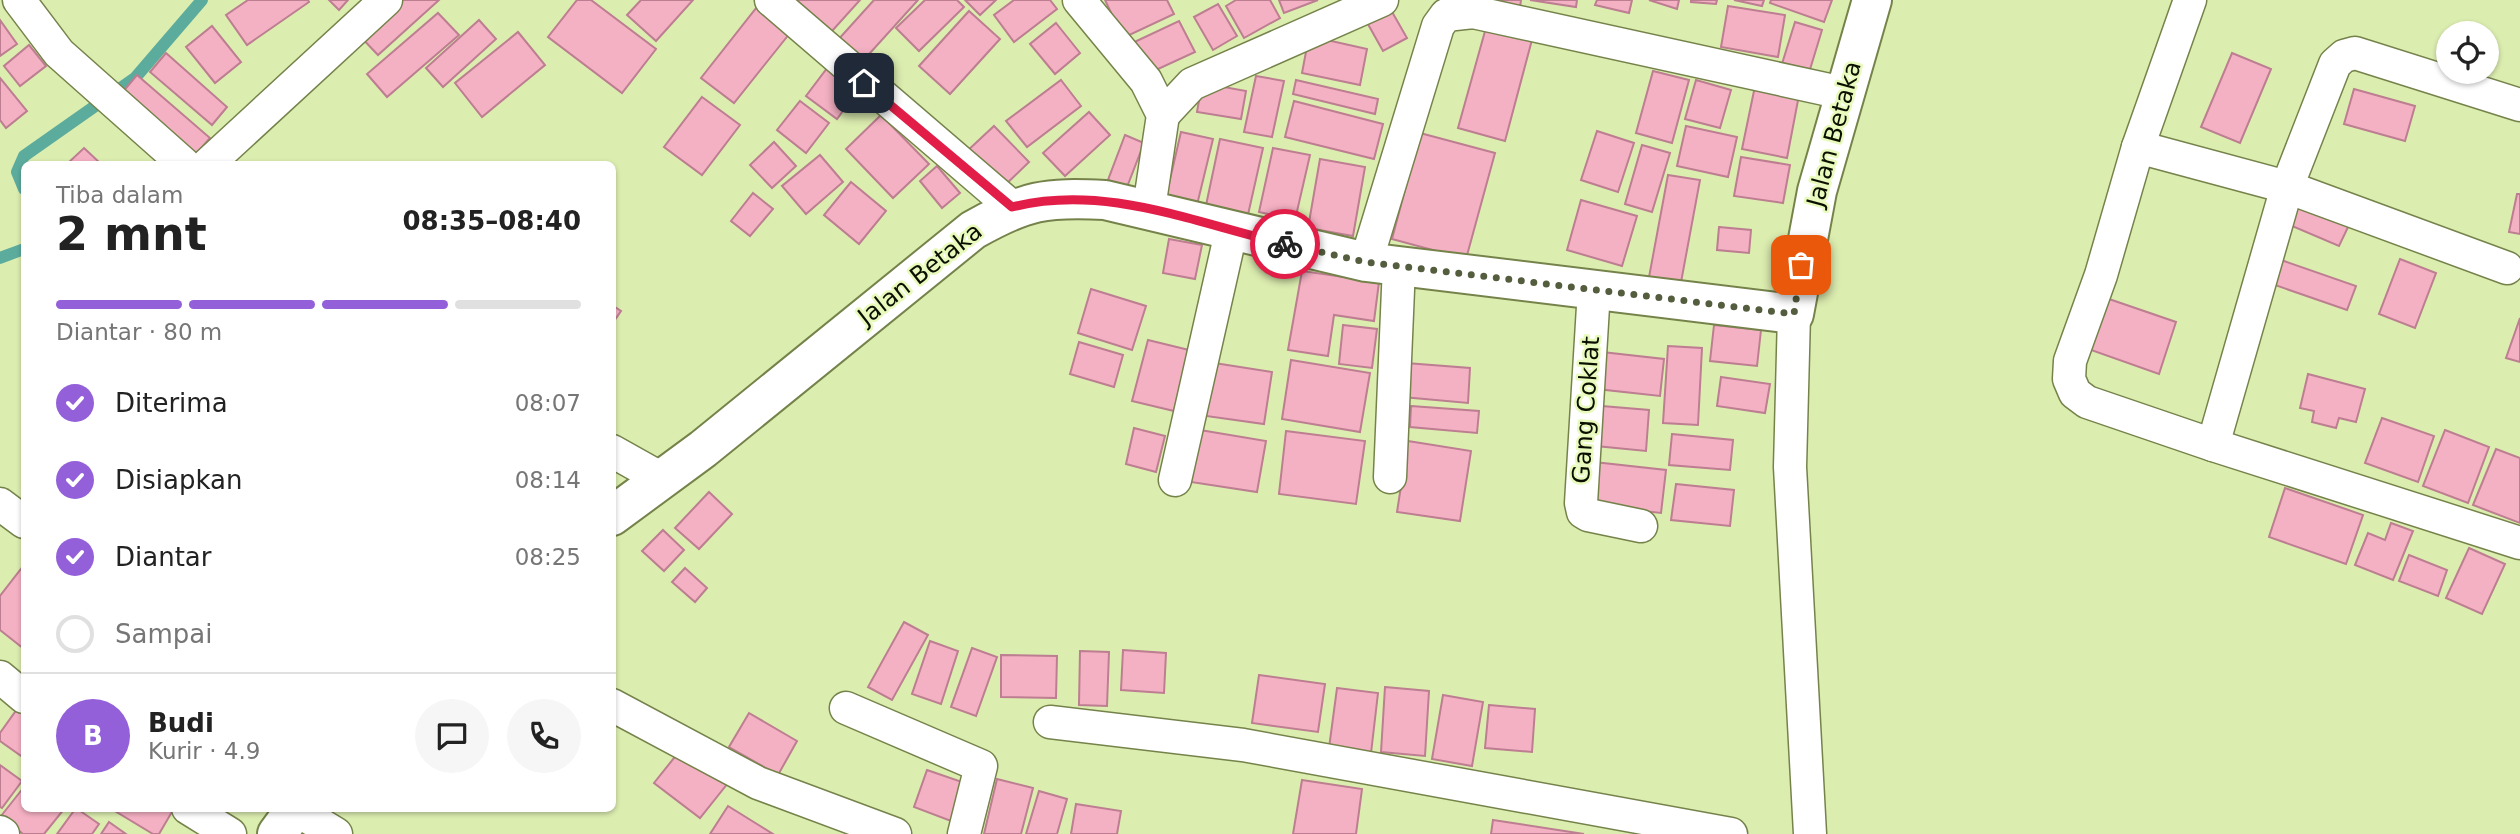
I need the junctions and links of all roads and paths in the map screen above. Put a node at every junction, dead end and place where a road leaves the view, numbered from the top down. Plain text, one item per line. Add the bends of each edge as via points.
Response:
1 (19, 0) edge
2 (386, 0) edge
3 (771, 0) edge
4 (1079, 0) edge
5 (1382, 0) edge
6 (1872, 0) edge
7 (2189, 0) edge
8 (1843, 93) junction
9 (2520, 106) edge
10 (1163, 115) junction
11 (2138, 147) junction
12 (181, 161) edge
13 (211, 161) edge
14 (2287, 187) junction
15 (1012, 207) junction
16 (1149, 208) junction
17 (1231, 232) junction
18 (1382, 264) junction
19 (2507, 268) dead end
20 (1594, 290) junction
21 (1794, 314) junction
22 (2213, 445) junction
23 (616, 453) edge
24 (1390, 477) dead end
25 (662, 479) junction
26 (1175, 480) dead end
27 (0, 504) edge
28 (616, 513) edge
29 (21, 520) edge
30 (1642, 526) dead end
31 (2520, 542) edge
32 (0, 677) edge
33 (21, 694) edge
34 (616, 707) edge
35 (846, 708) dead end
36 (1050, 722) dead end
37 (194, 812) edge
38 (290, 817) edge
39 (230, 834) edge
40 (336, 834) edge
41 (895, 834) edge
42 (964, 834) edge
43 (1731, 834) edge
44 (1810, 834) edge

1 - 12 street via 59,53
2 - 13 street
3 - 15 street
4 - 10 street via 1146,81
5 - 10 street via 1192,84
6 - 8 street, Jalan Betaka
7 - 11 street
8 - 18 street via 1473,12 1446,15 1438,26
8 - 21 street, Jalan Betaka via 1816,191
9 - 14 street via 2367,56 2344,56 2335,64
10 - 16 street
11 - 14 street
11 - 22 street via 2101,275 2070,361 2069,379 2075,393 2087,402
14 - 19 street
14 - 22 street
15 - 16 street, Jalan Betaka via 1067,198
15 - 25 street, Jalan Betaka via 973,230
16 - 17 street, Jalan Betaka
17 - 18 street, Jalan Betaka
17 - 26 street
18 - 20 street, Jalan Betaka
18 - 24 street
20 - 21 street, Jalan Betaka
20 - 30 street, Gang Coklat via 1581,503 1588,515
21 - 44 street via 1790,467
22 - 31 street
23 - 25 street
25 - 28 street, Jalan Betaka
27 - 29 street
32 - 33 street
34 - 41 street via 758,782
35 - 42 street via 981,766
36 - 43 street via 1243,745
37 - 39 street
38 - 40 street

